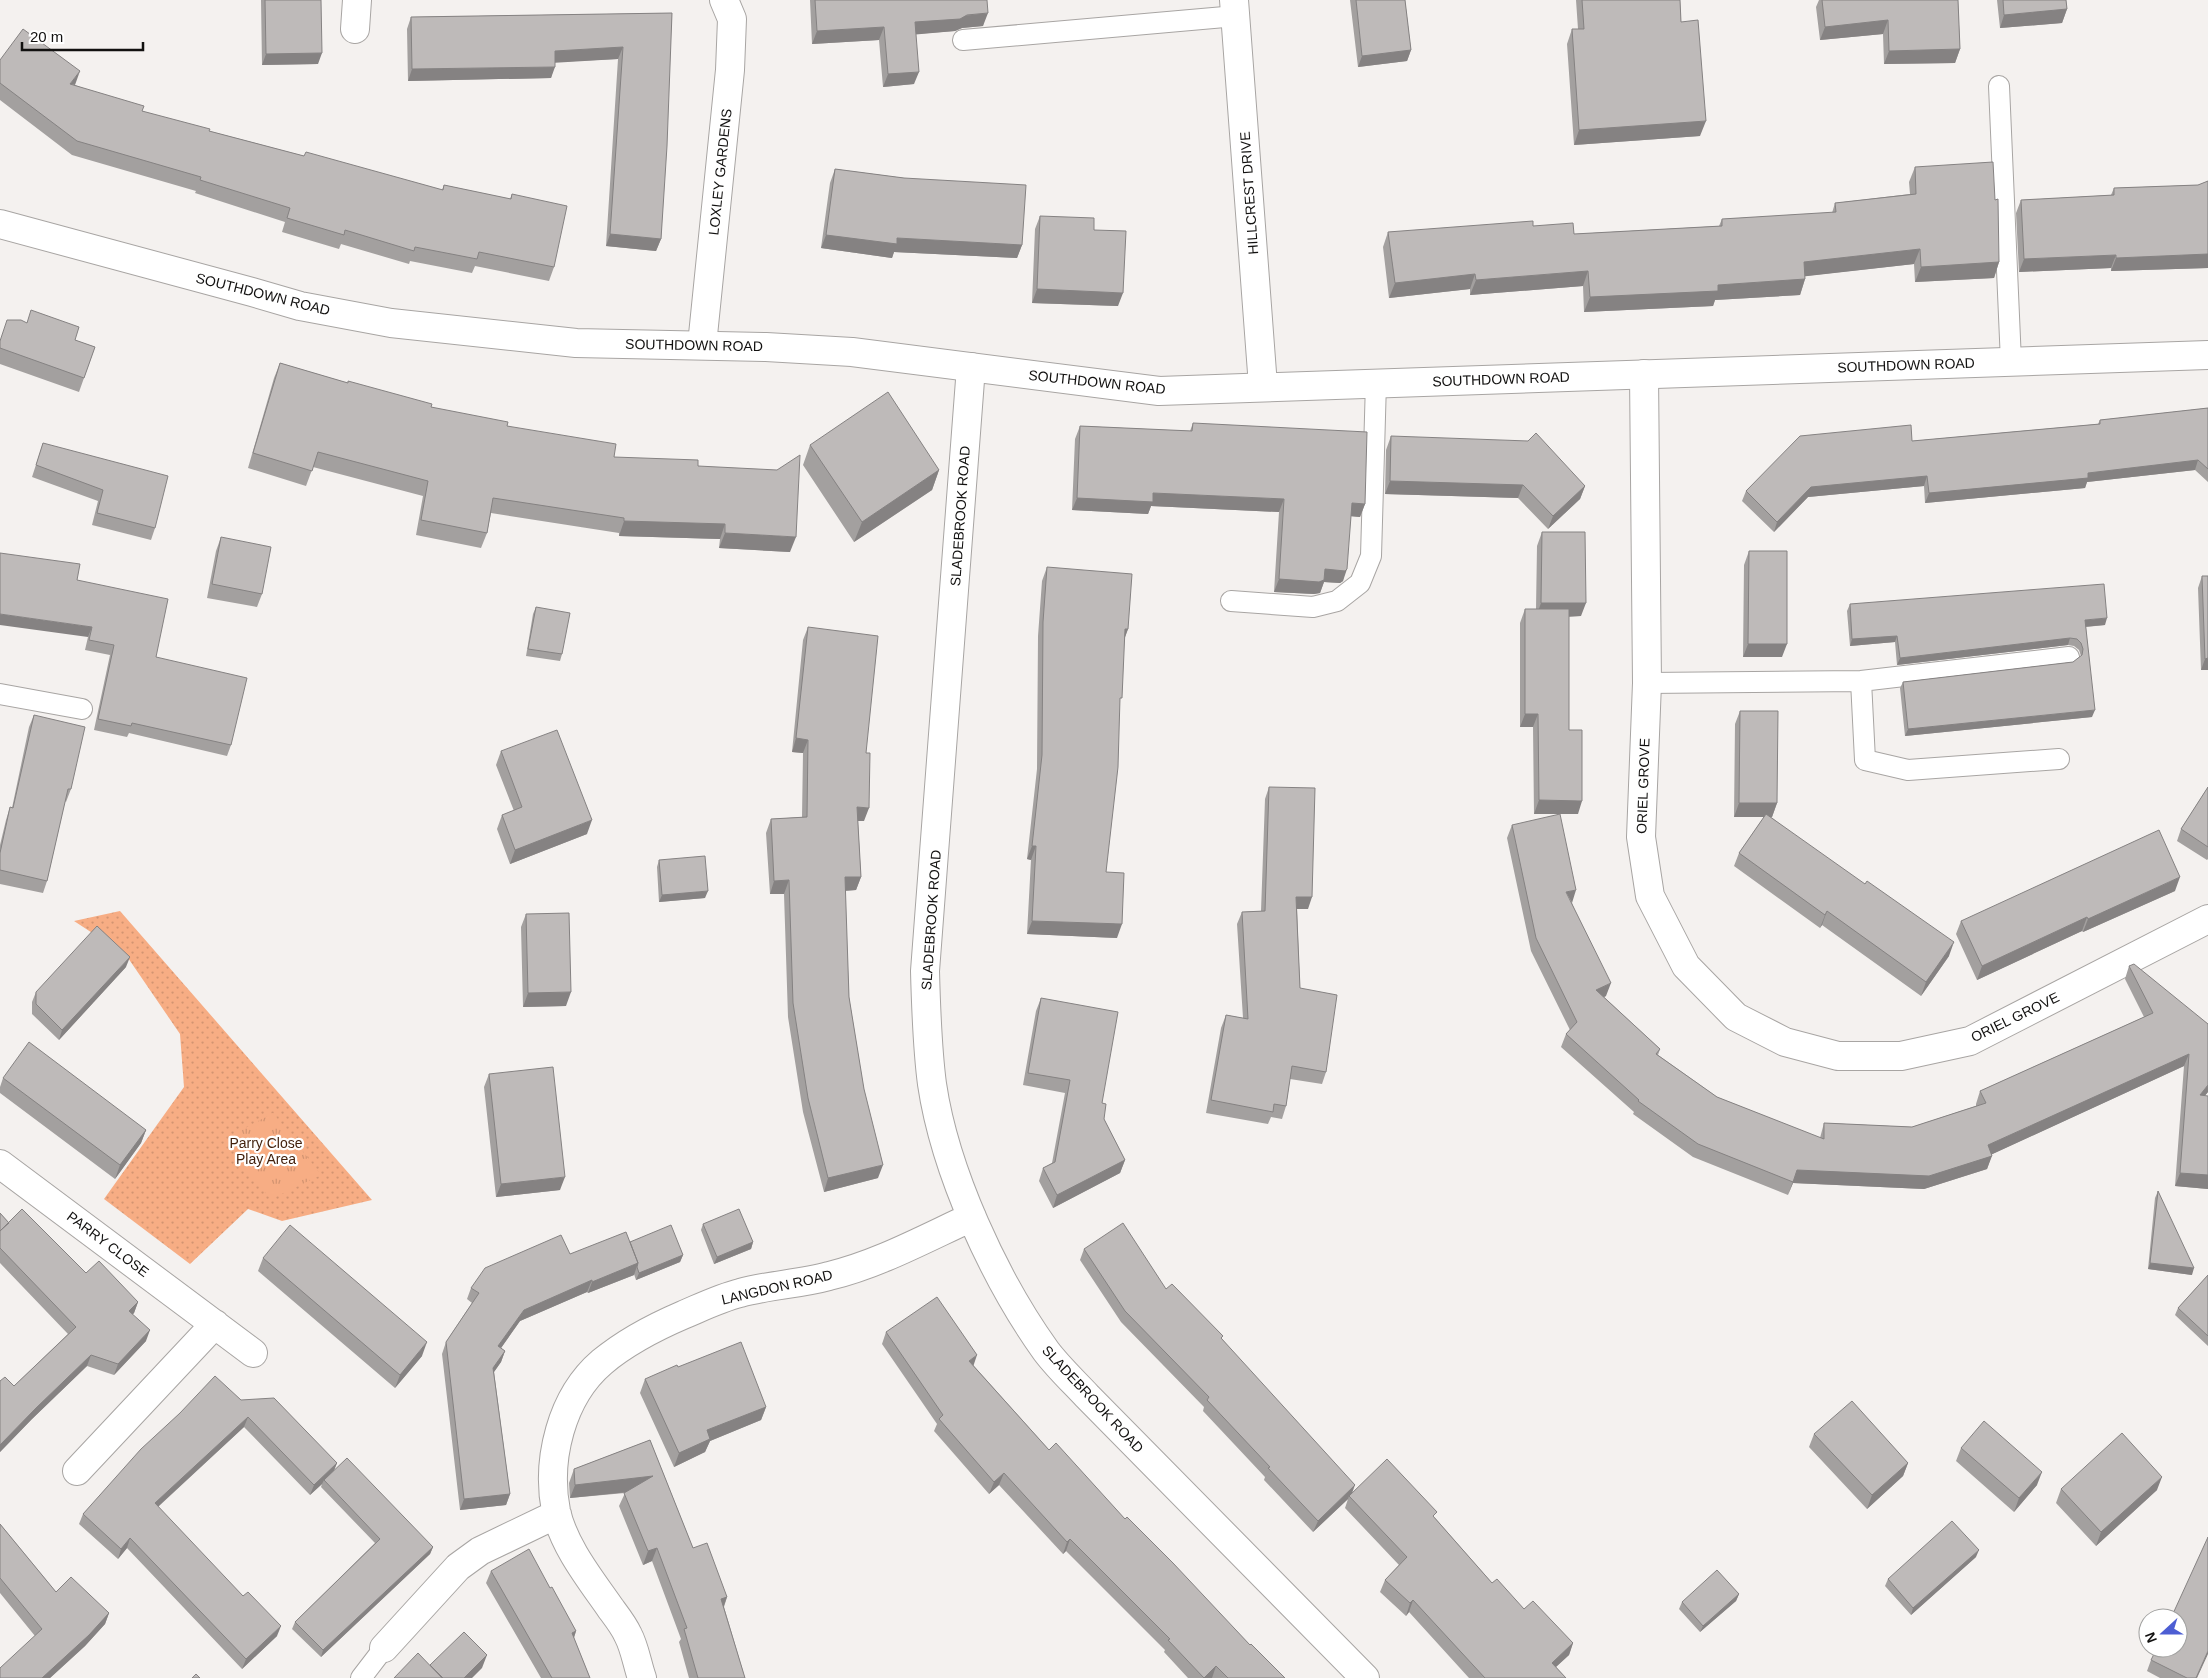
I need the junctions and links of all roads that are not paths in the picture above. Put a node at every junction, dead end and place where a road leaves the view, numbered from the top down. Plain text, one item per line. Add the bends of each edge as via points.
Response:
1 (357, 0) edge
2 (724, 0) edge
3 (1235, 8) edge
4 (355, 29) dead end
5 (963, 40) dead end
6 (1999, 86) dead end
7 (0, 224) edge
8 (702, 345) junction
9 (2208, 355) edge
10 (2011, 362) junction
11 (971, 368) junction
12 (1644, 374) junction
13 (1376, 382) junction
14 (1263, 386) junction
15 (1231, 601) dead end
16 (2069, 657) dead end
17 (1861, 681) junction
18 (1647, 683) junction
19 (0, 694) edge
20 (82, 709) dead end
21 (2059, 759) dead end
22 (2208, 919) edge
23 (0, 1164) edge
24 (972, 1217) junction
25 (215, 1324) junction
26 (253, 1353) dead end
27 (78, 1471) dead end
28 (557, 1514) junction
29 (384, 1648) joint
30 (361, 1678) edge
31 (642, 1678) edge
32 (1365, 1678) edge

1 - 4 street
2 - 8 street, LOXLEY GARDENS via 732,18 730,70
3 - 5 lane
3 - 14 street, HILLCREST DRIVE
6 - 10 lane
7 - 8 street, SOUTHDOWN ROAD via 300,306 391,323 576,343
8 - 11 street, SOUTHDOWN ROAD via 852,352
9 - 10 street, SOUTHDOWN ROAD
10 - 12 street, SOUTHDOWN ROAD
11 - 14 street, SOUTHDOWN ROAD via 1158,391
11 - 24 street, SLADEBROOK ROAD via 925,971 926,1035 932,1086 944,1135
12 - 13 street, SOUTHDOWN ROAD
12 - 18 street, ORIEL GROVE
13 - 14 street, SOUTHDOWN ROAD
13 - 15 lane via 1371,556 1360,583 1337,600 1313,607
16 - 17 lane
17 - 18 lane
17 - 21 lane via 1864,760 1908,770
18 - 22 street, ORIEL GROVE via 1641,837 1650,896 1686,966 1736,1017 1785,1042 1838,1056 1902,1056 1970,1041
19 - 20 lane
23 - 25 street, PARRY CLOSE
24 - 28 street, LANGDON ROAD via 872,1262 829,1276 740,1293 709,1304 668,1321 625,1345 600,1363 584,1382 562,1422 552,1470
24 - 32 street, SLADEBROOK ROAD via 1016,1305 1047,1352
25 - 26 street, PARRY CLOSE
25 - 27 street
28 - 29 street via 480,1551 458,1567
28 - 31 street, LANGDON ROAD via 580,1564 628,1634
29 - 30 lane

